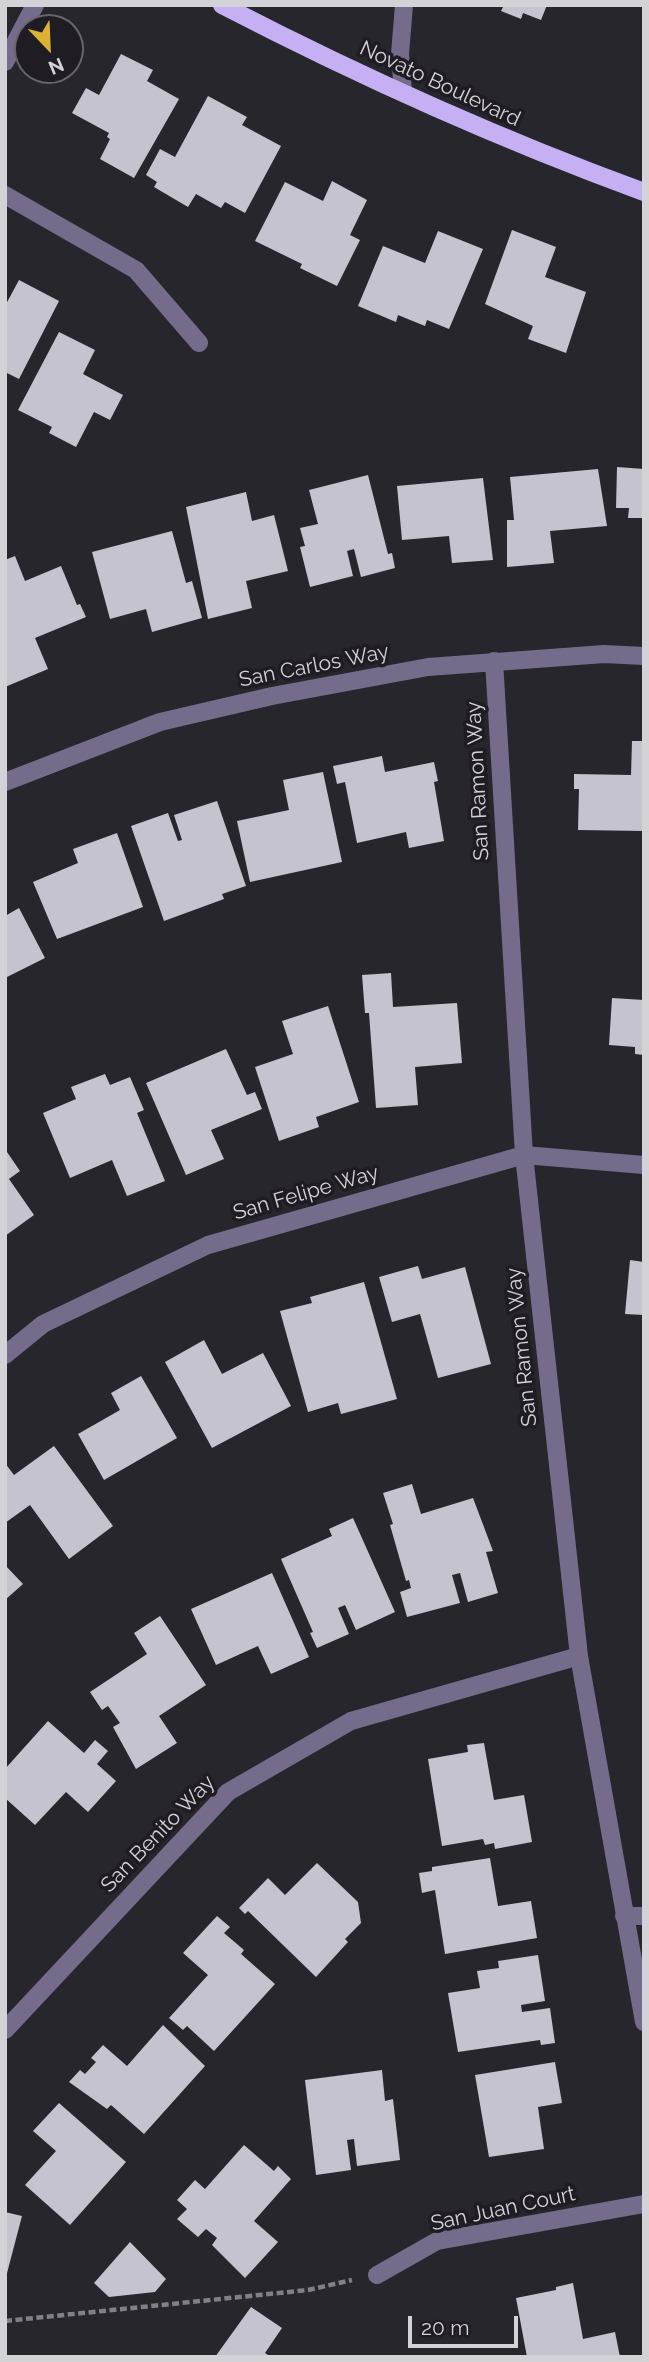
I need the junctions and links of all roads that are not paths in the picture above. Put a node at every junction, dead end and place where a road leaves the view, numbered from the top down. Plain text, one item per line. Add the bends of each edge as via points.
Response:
1 (35, 5) edge
2 (222, 5) edge
3 (404, 5) edge
4 (5, 62) edge
5 (403, 92) junction
6 (644, 192) edge
7 (5, 195) edge
8 (199, 343) dead end
9 (644, 656) edge
10 (494, 661) junction
11 (5, 782) edge
12 (524, 1155) junction
13 (644, 1165) edge
14 (5, 1355) edge
15 (579, 1656) junction
16 (624, 1916) junction
17 (644, 1916) edge
18 (644, 2022) edge
19 (5, 2030) edge
20 (644, 2204) edge
21 (377, 2275) road end

1 - 4 street
2 - 5 main road, Novato Boulevard
3 - 5 street
5 - 6 main road, Novato Boulevard via 524,148
7 - 8 street via 136,271
9 - 10 street, San Carlos Way
10 - 11 street, San Carlos Way via 428,667 160,722
10 - 12 street, San Ramon Way
12 - 13 street, San Felipe Way
12 - 14 street, San Felipe Way via 208,1245 43,1324
12 - 15 street, San Ramon Way
15 - 16 street, San Ramon Way
15 - 19 street, San Benito Way via 351,1721 228,1792
16 - 17 street
16 - 18 street, San Ramon Way
20 - 21 street, San Juan Court via 437,2241

